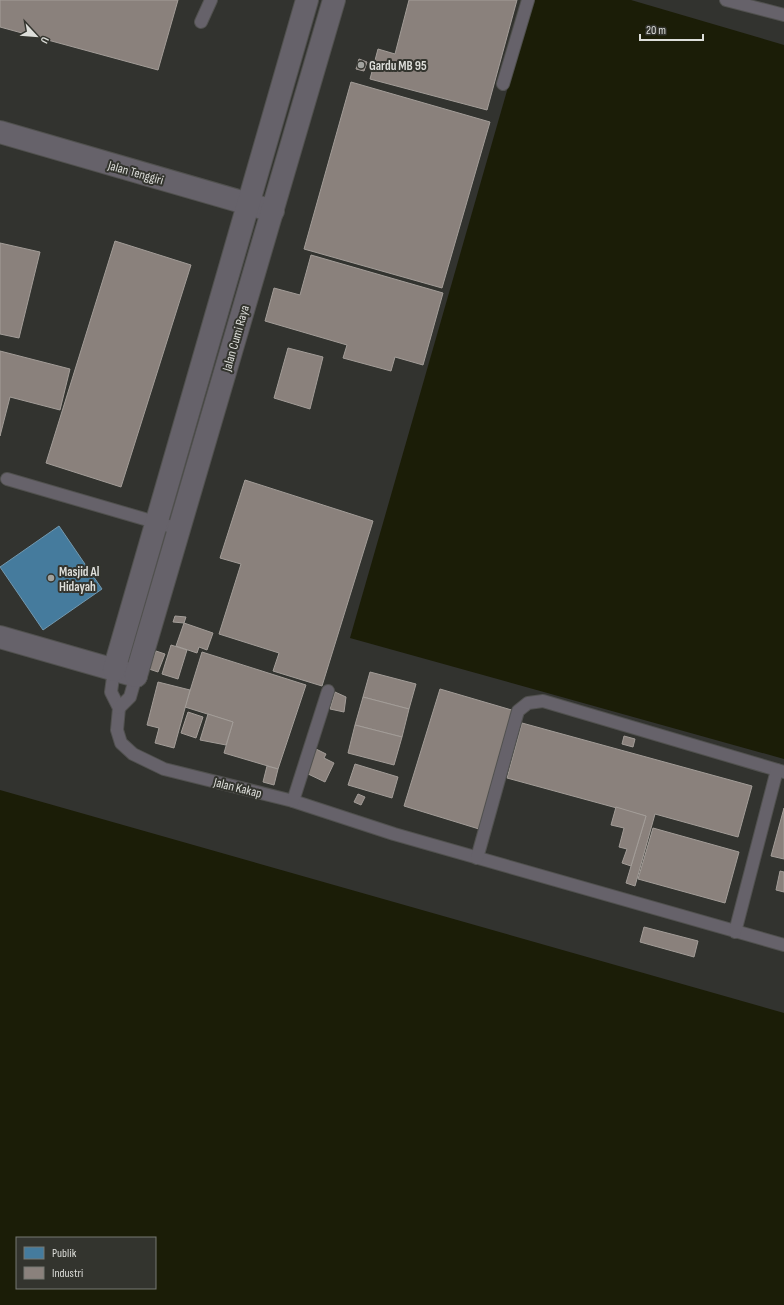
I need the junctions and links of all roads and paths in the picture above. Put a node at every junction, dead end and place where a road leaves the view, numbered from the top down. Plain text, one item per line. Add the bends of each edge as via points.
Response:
1 (211, 0) edge
2 (307, 0) edge
3 (334, 0) edge
4 (528, 0) edge
5 (726, 0) edge
6 (784, 15) edge
7 (202, 22) dead end
8 (502, 84) dead end
9 (0, 132) edge
10 (248, 204) junction
11 (273, 211) junction
12 (202, 362) junction
13 (226, 369) junction
14 (7, 480) dead end
15 (156, 522) junction
16 (179, 529) junction
17 (0, 637) edge
18 (114, 670) junction
19 (136, 676) junction
20 (328, 691) dead end
21 (119, 708) junction
22 (781, 771) edge
23 (293, 802) junction
24 (477, 858) junction
25 (735, 932) junction
26 (784, 946) edge

1 - 7 lane
2 - 10 street, Jalan Cumi Raya
3 - 11 street, Jalan Cumi Raya
4 - 8 lane
5 - 6 lane
9 - 10 street, Jalan Tenggiri
10 - 11 street, Jalan Tenggiri
10 - 12 street, Jalan Cumi Raya
11 - 13 street, Jalan Cumi Raya
12 - 13 street
12 - 15 street, Jalan Cumi Raya
13 - 16 street, Jalan Cumi Raya
14 - 15 lane
15 - 16 lane
15 - 18 street, Jalan Cumi Raya
16 - 19 street, Jalan Cumi Raya
17 - 18 street
18 - 19 street
18 - 21 lane, Jalan Kakap via 111,692
19 - 21 lane via 130,697
20 - 23 lane
21 - 23 lane, Jalan Kakap via 117,730 121,743 133,754 164,769
22 - 24 lane via 543,701 528,703 518,711
22 - 25 lane
23 - 24 lane, Jalan Kakap
24 - 25 lane, Jalan Kakap
25 - 26 lane, Jalan Kakap

